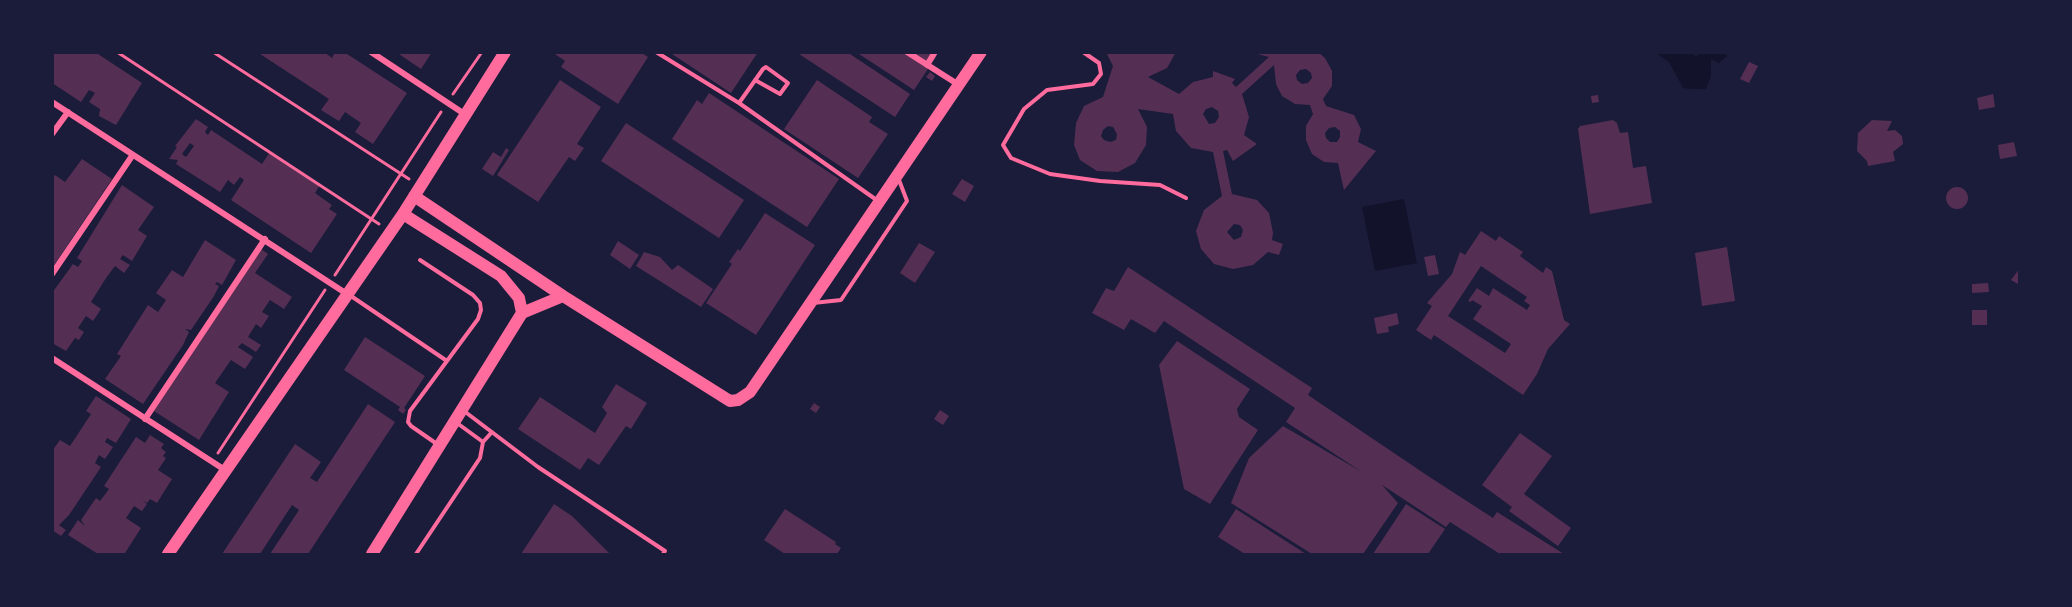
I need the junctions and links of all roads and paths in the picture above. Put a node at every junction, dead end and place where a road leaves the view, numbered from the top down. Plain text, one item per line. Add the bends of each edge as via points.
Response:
1 (117, 52) edge
2 (213, 52) edge
3 (371, 52) edge
4 (482, 52) edge
5 (505, 52) edge
6 (657, 52) edge
7 (907, 52) edge
8 (935, 52) edge
9 (981, 52) edge
10 (1083, 52) edge
11 (927, 65) junction
12 (755, 80) junction
13 (959, 85) junction
14 (52, 102) edge
15 (447, 102) junction
16 (739, 103) junction
17 (68, 112) junction
18 (467, 115) junction
19 (52, 134) edge
20 (132, 156) junction
21 (401, 173) junction
22 (897, 175) junction
23 (417, 191) junction
24 (1186, 198) dead end
25 (879, 202) junction
26 (403, 214) junction
27 (371, 219) junction
28 (390, 232) junction
29 (265, 239) junction
30 (420, 260) dead end
31 (52, 274) edge
32 (330, 282) junction
33 (348, 294) junction
34 (563, 296) junction
35 (810, 304) junction
36 (522, 313) junction
37 (52, 358) edge
38 (447, 361) junction
39 (463, 411) junction
40 (146, 418) junction
41 (456, 423) junction
42 (492, 432) junction
43 (483, 442) junction
44 (440, 446) junction
45 (213, 462) junction
46 (225, 470) junction
47 (168, 555) edge
48 (372, 555) edge
49 (416, 555) edge
50 (663, 555) edge

1 - 27 path
2 - 21 path
3 - 15 street
4 - 15 path
5 - 18 main road
6 - 16 lane
7 - 11 street
8 - 11 street
9 - 13 main road
10 - 24 lane via 1099,63 1101,74 1093,84 1047,90 1024,109 1003,145 1011,158 1050,174 1160,185
11 - 13 street
12 - 12 lane via 768,67 788,83 780,94
12 - 16 lane
13 - 22 main road
14 - 17 street
15 - 18 street
15 - 21 path
16 - 25 lane
17 - 19 street
17 - 20 street
18 - 23 main road
20 - 29 street
20 - 31 street
21 - 23 path
21 - 27 path
22 - 25 main road
22 - 35 lane via 908,201 840,300
23 - 26 main road
23 - 34 main road
25 - 35 main road
26 - 28 main road
26 - 36 main road via 501,276 519,298
27 - 28 path
27 - 32 path
28 - 33 main road
29 - 32 street
29 - 40 street
30 - 38 lane via 480,303 478,319
32 - 33 street
32 - 45 path
33 - 38 lane
33 - 46 main road
34 - 35 main road via 730,401 745,398 750,392
34 - 36 main road
36 - 39 main road
37 - 40 street
38 - 44 lane via 410,411 408,422
39 - 41 main road
39 - 42 lane
40 - 45 street
41 - 43 lane
41 - 44 main road
42 - 43 lane
42 - 50 lane via 665,551
43 - 49 lane via 480,458
44 - 48 main road
45 - 46 street
46 - 47 main road

